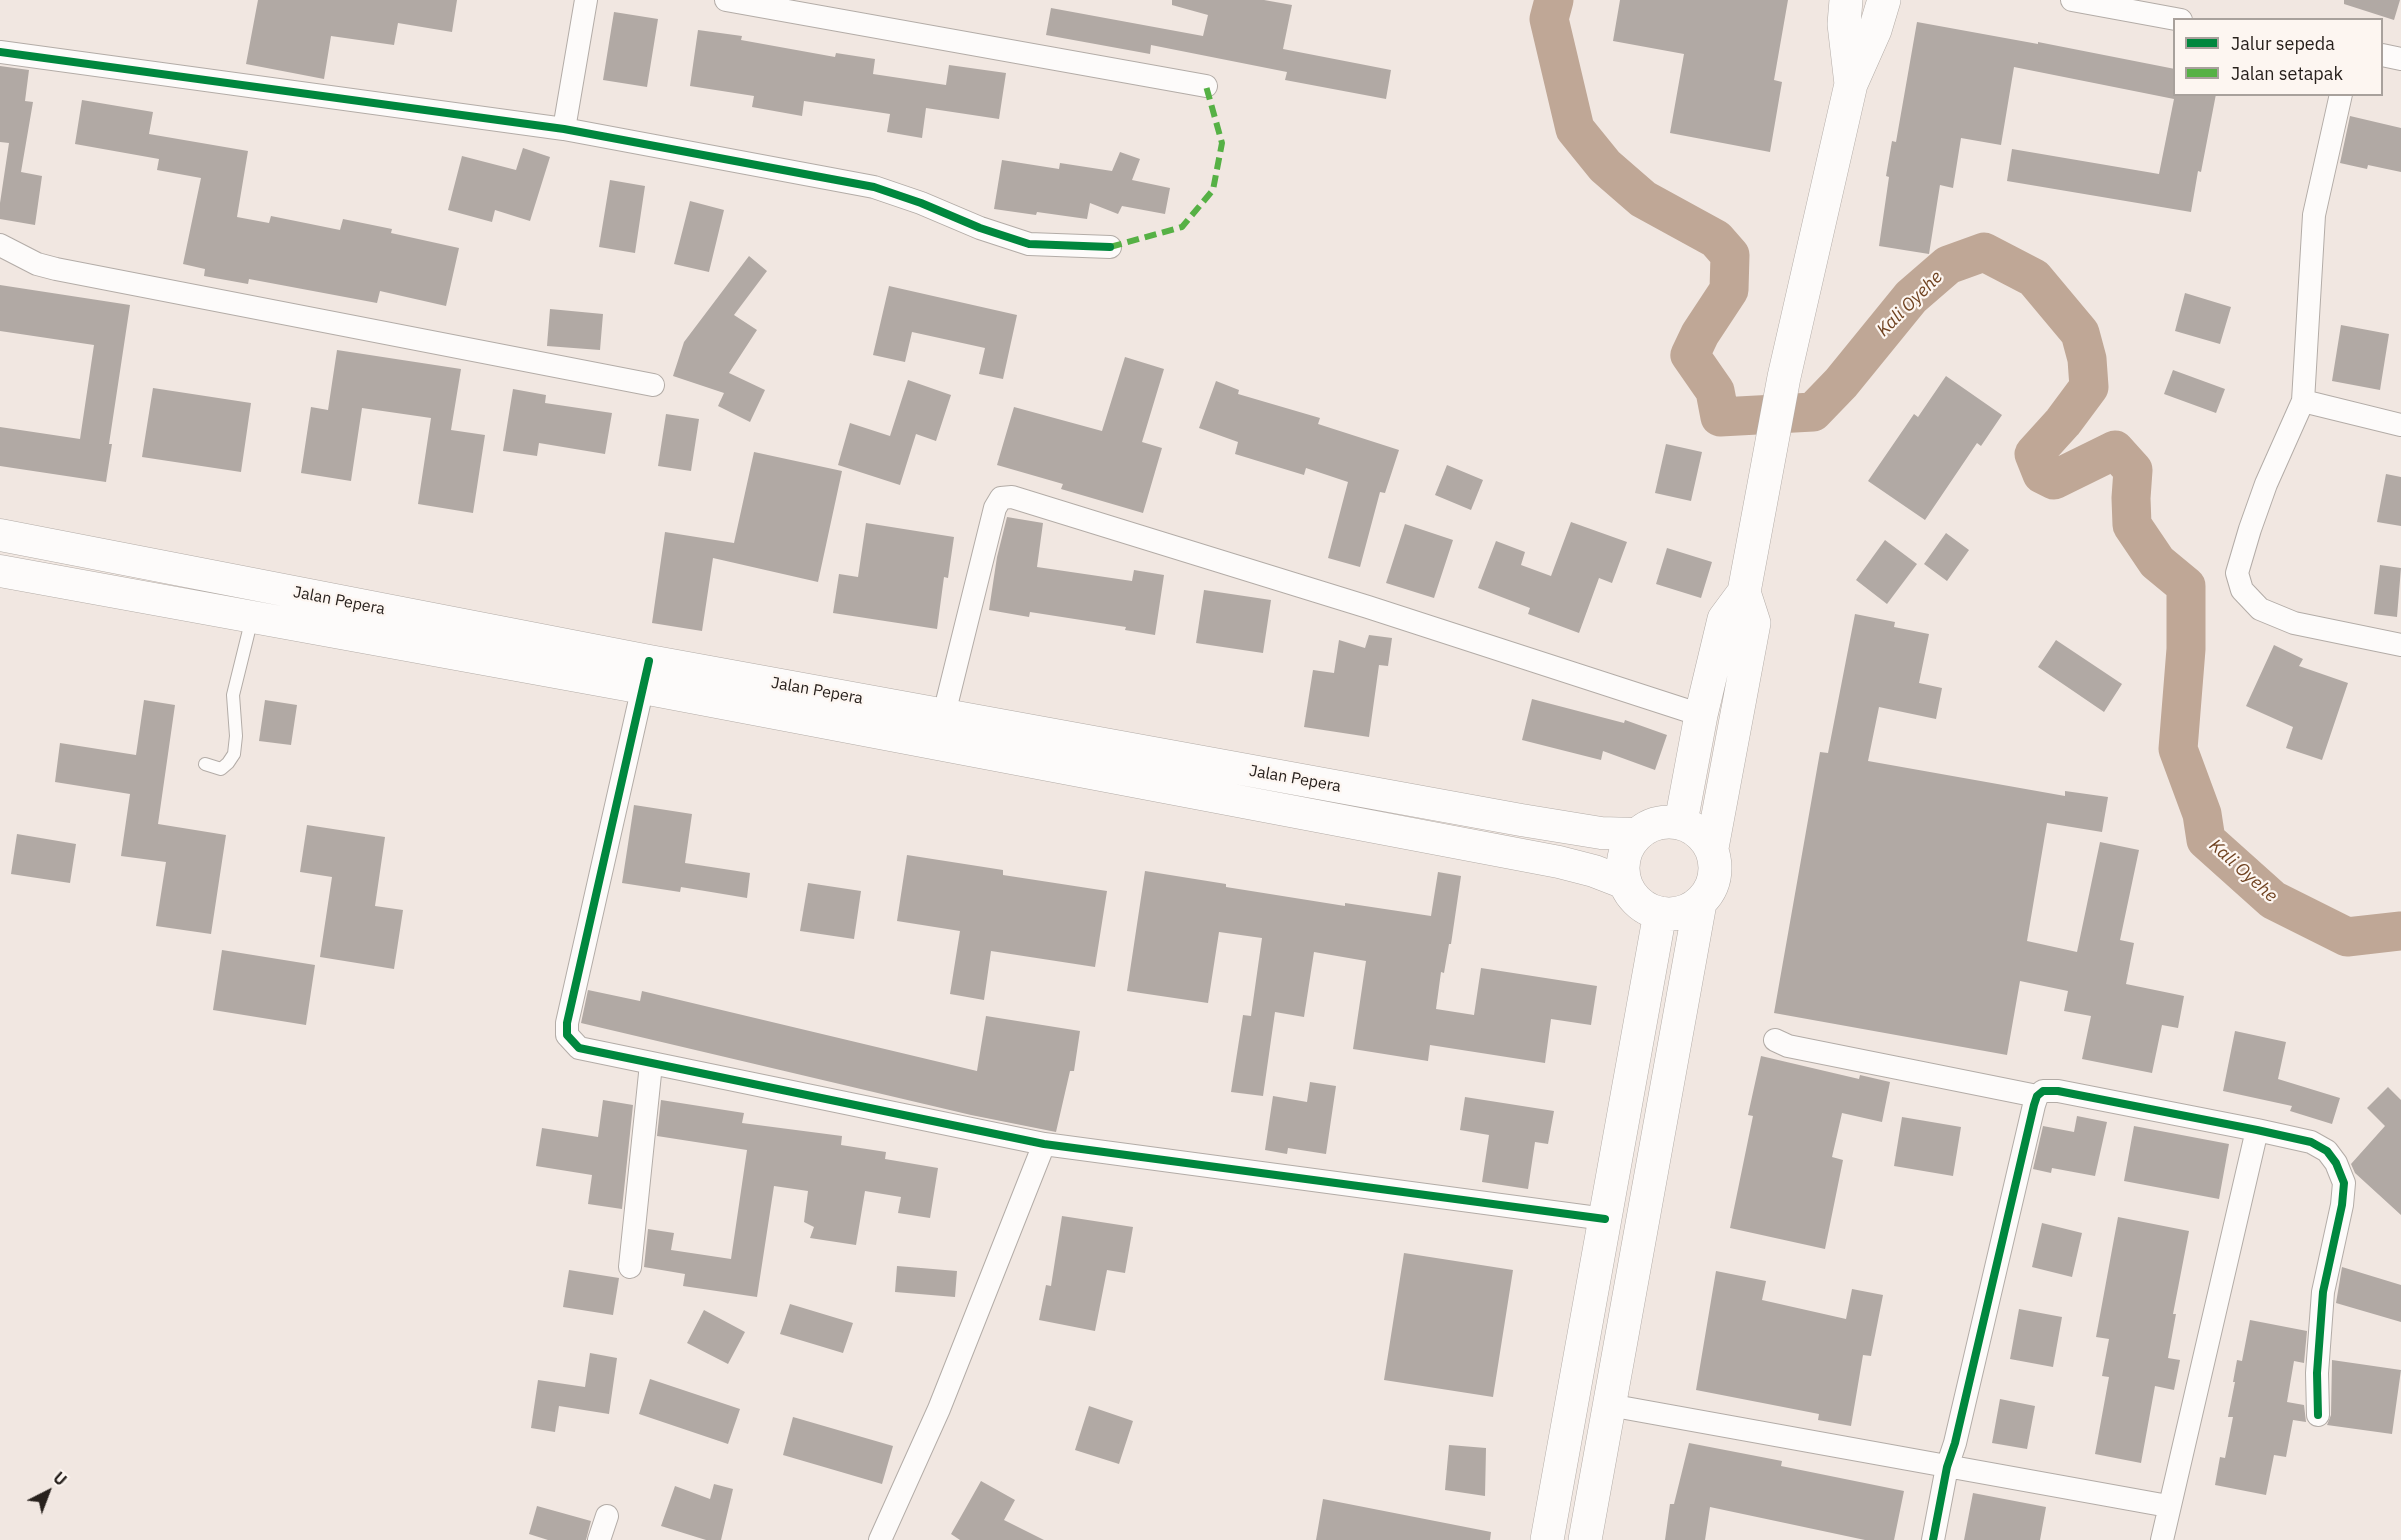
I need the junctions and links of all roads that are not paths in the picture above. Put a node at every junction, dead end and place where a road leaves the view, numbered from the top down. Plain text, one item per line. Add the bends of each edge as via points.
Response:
1 (586, 0) edge
2 (726, 0) edge
3 (1846, 0) edge
4 (1884, 0) edge
5 (2072, 0) edge
6 (2173, 19) edge
7 (0, 52) edge
8 (2383, 56) edge
9 (2401, 59) edge
10 (1851, 84) junction
11 (1206, 86) dead end
12 (2341, 96) edge
13 (564, 129) junction
14 (0, 245) edge
15 (1110, 247) dead end
16 (653, 385) dead end
17 (2303, 401) junction
18 (2401, 425) edge
19 (0, 535) edge
20 (86, 552) junction
21 (2, 574) edge
22 (79, 585) junction
23 (1744, 592) junction
24 (253, 617) junction
25 (2401, 645) edge
26 (646, 675) junction
27 (944, 714) junction
28 (1701, 715) junction
29 (1142, 751) junction
30 (205, 764) dead end
31 (1139, 782) junction
32 (1681, 822) junction
33 (1636, 834) junction
34 (1712, 849) junction
35 (1625, 883) junction
36 (1700, 903) junction
37 (1660, 913) junction
38 (1775, 1040) dead end
39 (651, 1064) junction
40 (2037, 1096) junction
41 (2257, 1131) junction
42 (1044, 1144) junction
43 (1605, 1219) junction
44 (630, 1267) dead end
45 (1609, 1405) junction
46 (2318, 1414) dead end
47 (1947, 1467) junction
48 (2168, 1506) junction
49 (607, 1516) dead end
50 (599, 1540) edge
51 (880, 1540) edge
52 (1547, 1540) edge
53 (1585, 1540) edge
54 (1934, 1540) edge
55 (2162, 1540) edge

1 - 13 street
2 - 11 street
3 - 10 main road via 1844,24
4 - 10 main road
5 - 6 street
7 - 13 street
8 - 9 street
10 - 23 main road via 1784,377
12 - 17 street via 2314,215
13 - 15 street via 874,187 1029,244
14 - 16 street via 56,269
17 - 18 street
17 - 25 street via 2250,529 2237,573 2242,590 2260,609 2294,623
19 - 20 main road, Jalan Pepera
20 - 22 main road
20 - 26 main road, Jalan Pepera
21 - 22 main road, Jalan Pepera
22 - 24 main road, Jalan Pepera
23 - 28 main road via 1724,619
23 - 34 main road via 1754,623
24 - 26 main road, Jalan Pepera
24 - 30 lane via 233,696 234,754 221,769
26 - 27 main road, Jalan Pepera
26 - 31 main road, Jalan Pepera
26 - 39 street via 566,1028 579,1048
27 - 28 street via 995,508 1001,498 1012,497
27 - 29 main road, Jalan Pepera
28 - 32 main road
29 - 31 main road
29 - 33 main road, Jalan Pepera via 1521,820 1602,833
31 - 35 main road, Jalan Pepera via 1559,862
32 - 33 main road via 1649,825
32 - 34 main road via 1703,835
33 - 35 main road via 1625,850
34 - 36 main road via 1716,875 1711,890
35 - 37 main road via 1632,897 1645,908
36 - 37 main road via 1687,911
36 - 45 main road
37 - 43 main road
38 - 40 street via 1788,1046
39 - 42 street
39 - 44 street
40 - 41 street via 2049,1089
40 - 47 street
41 - 46 street via 2311,1142 2327,1151 2344,1183 2323,1292
41 - 48 street
42 - 43 street
42 - 51 street via 939,1408
43 - 52 main road
45 - 47 street
45 - 53 main road
47 - 48 street
47 - 54 street
48 - 55 street
49 - 50 street

